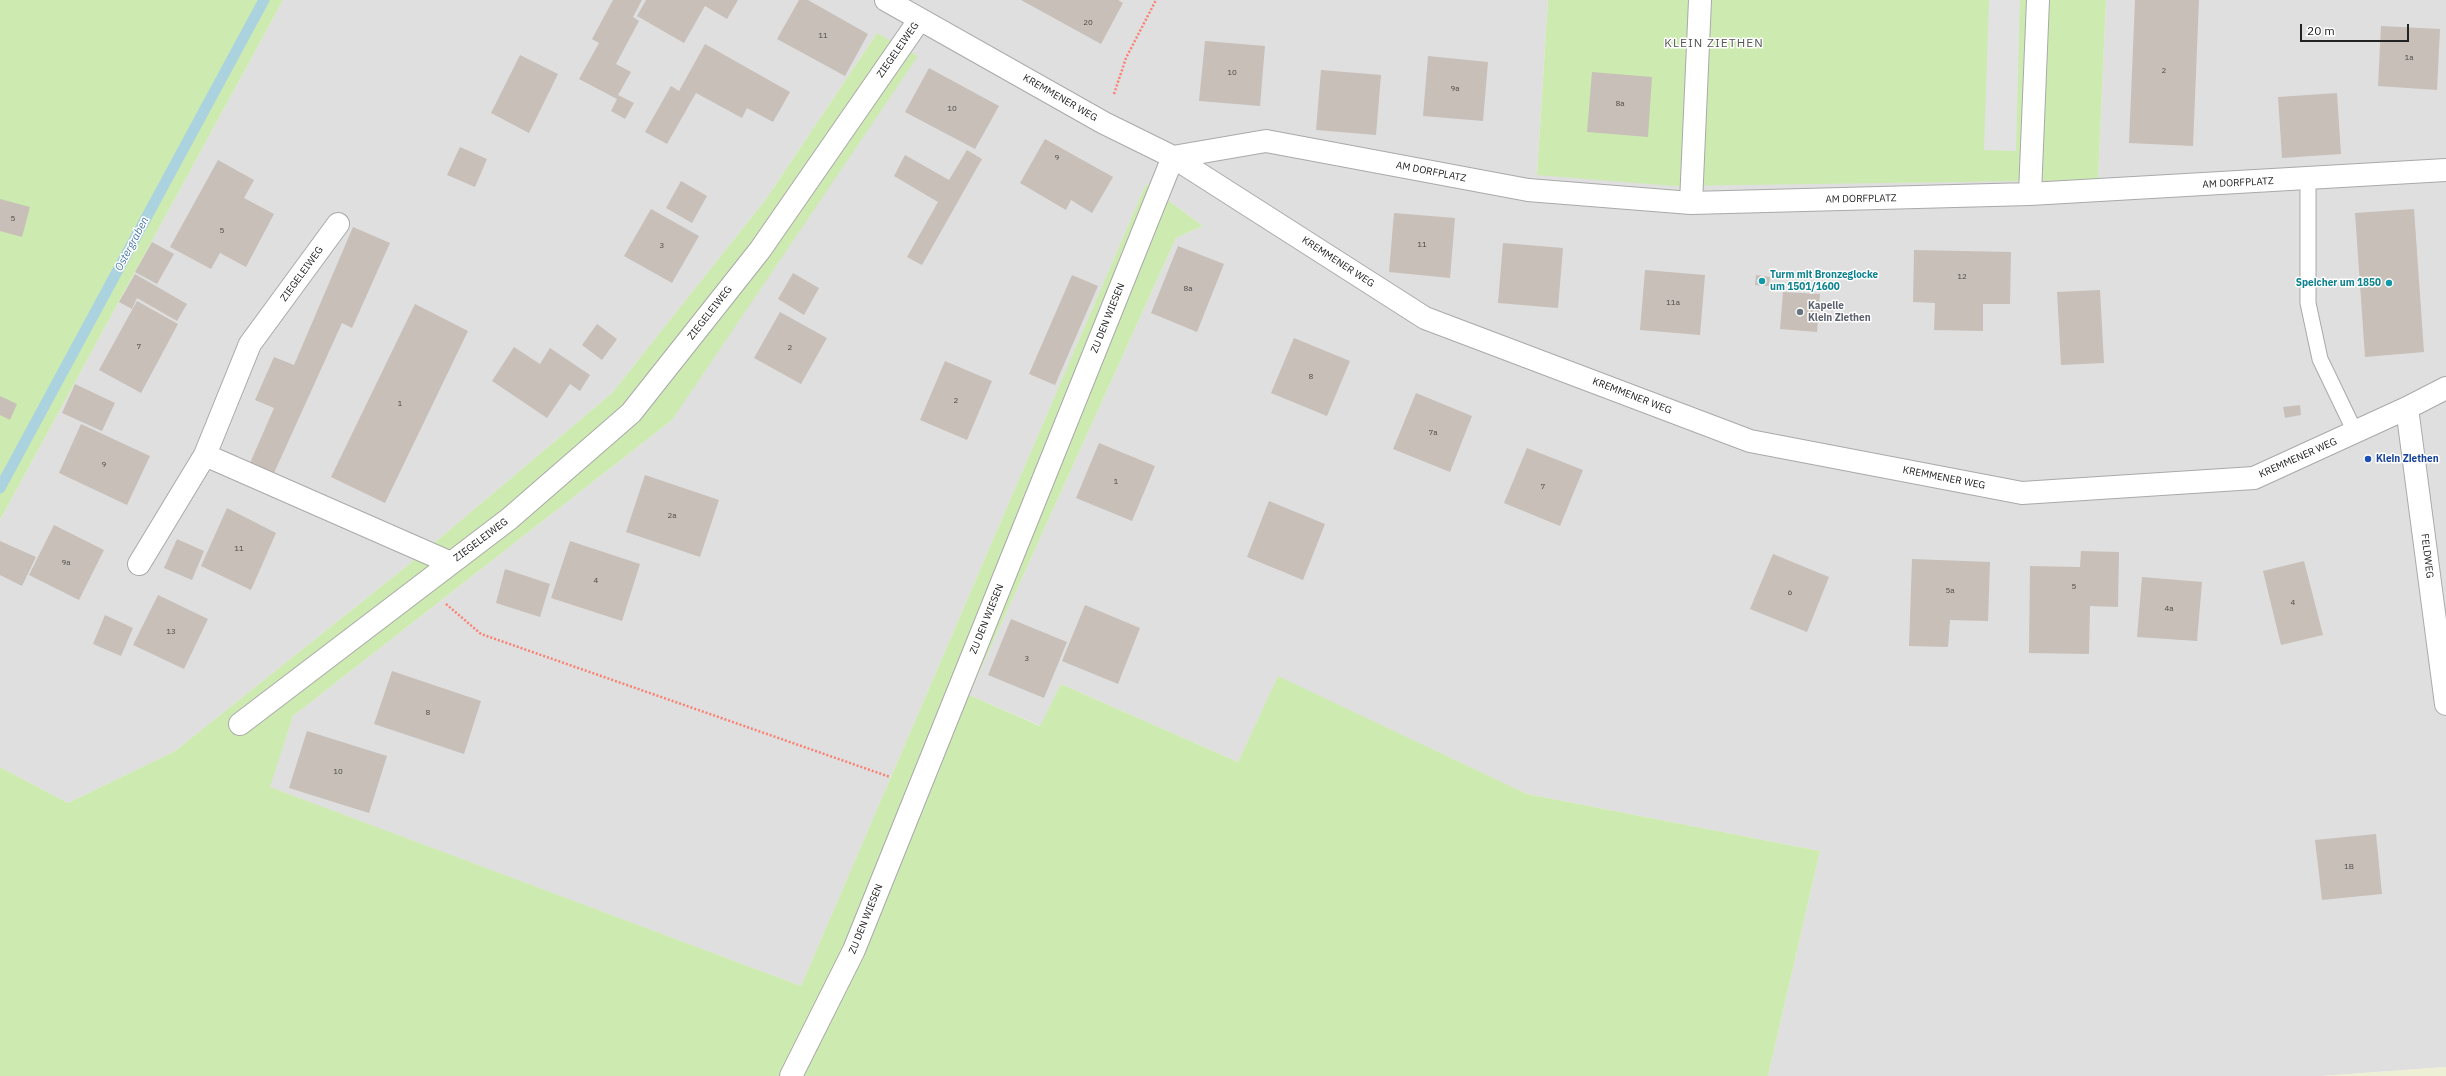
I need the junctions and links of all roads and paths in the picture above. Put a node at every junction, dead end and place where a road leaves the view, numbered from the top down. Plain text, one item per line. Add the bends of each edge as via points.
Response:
1 (886, 0) edge
2 (1156, 0) edge
3 (1700, 0) edge
4 (2038, 0) edge
5 (920, 19) junction
6 (1104, 123) junction
7 (1173, 157) junction
8 (2446, 170) edge
9 (2308, 179) junction
10 (2030, 194) junction
11 (1691, 203) junction
12 (338, 224) dead end
13 (2446, 388) edge
14 (2407, 408) junction
15 (2355, 432) junction
16 (205, 455) junction
17 (451, 563) junction
18 (139, 564) dead end
19 (423, 584) junction
20 (2446, 704) edge
21 (240, 724) dead end
22 (920, 787) junction
23 (791, 1076) edge

1 - 5 street, KREMMENER WEG
2 - 6 path via 1126,58
3 - 11 street
4 - 10 street
5 - 6 street, KREMMENER WEG
5 - 17 street, ZIEGELEIWEG via 760,250 631,413 509,519
6 - 7 street, KREMMENER WEG
7 - 11 street, AM DORFPLATZ via 1266,141 1528,190
7 - 15 street, KREMMENER WEG via 1425,318 1750,441 2022,493 2254,478
7 - 22 street, ZU DEN WIESEN
8 - 9 street, AM DORFPLATZ
9 - 10 street, AM DORFPLATZ
9 - 15 lane via 2308,303 2320,358
10 - 11 street, AM DORFPLATZ
12 - 16 street, ZIEGELEIWEG via 250,344
13 - 14 street, KREMMENER WEG
14 - 15 street, KREMMENER WEG
14 - 20 street, FELDWEG
16 - 17 street, ZIEGELEIWEG
16 - 18 street, ZIEGELEIWEG
17 - 19 street, ZIEGELEIWEG
19 - 21 street, ZIEGELEIWEG
19 - 22 path via 481,634
22 - 23 street, ZU DEN WIESEN via 854,950

